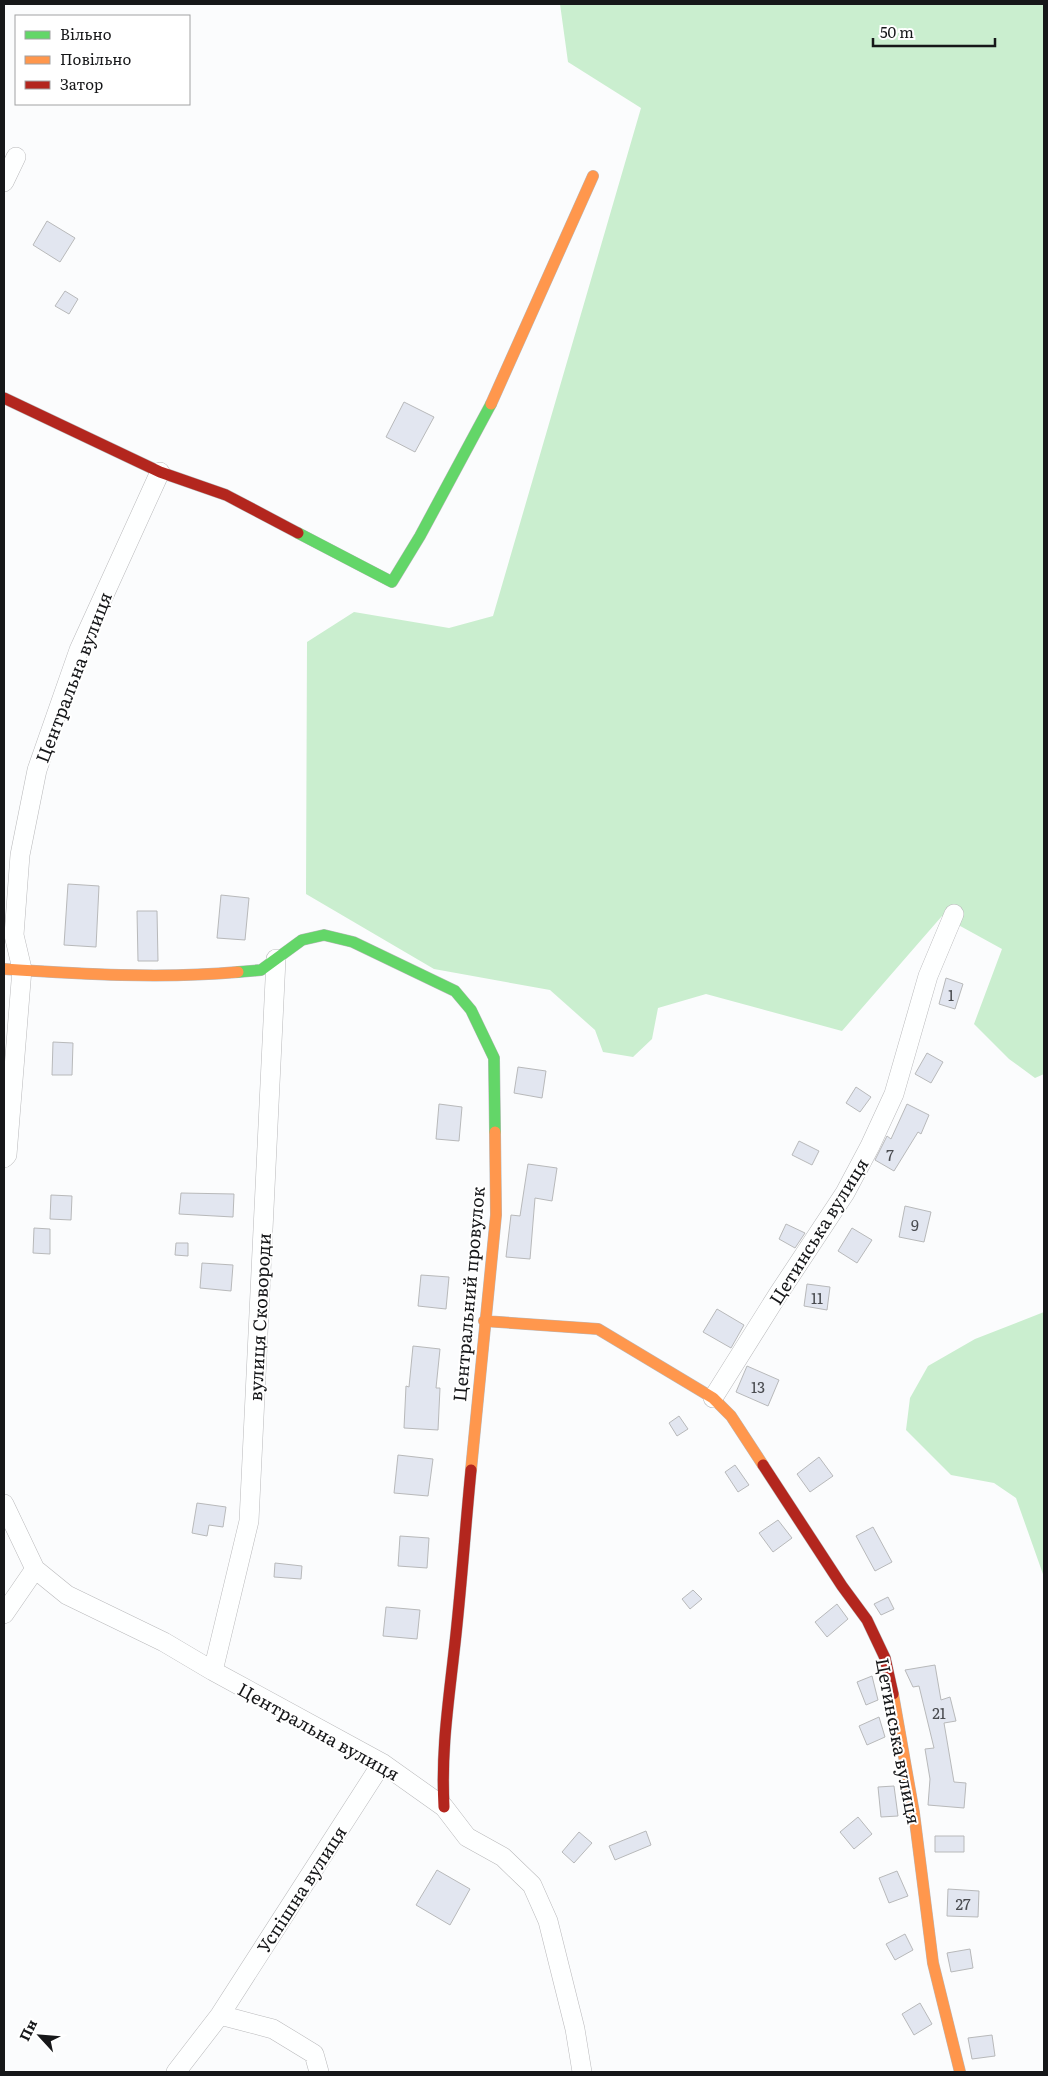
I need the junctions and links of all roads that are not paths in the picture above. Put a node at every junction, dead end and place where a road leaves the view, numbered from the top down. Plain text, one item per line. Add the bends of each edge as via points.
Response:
1 (16, 156) dead end
2 (593, 176) dead end
3 (4, 182) edge
4 (4, 398) edge
5 (160, 472) junction
6 (954, 914) dead end
7 (276, 959) junction
8 (13, 969) edge
9 (4, 1158) edge
10 (484, 1321) junction
11 (713, 1398) junction
12 (4, 1504) edge
13 (35, 1570) junction
14 (4, 1614) edge
15 (213, 1671) junction
16 (382, 1762) junction
17 (444, 1807) junction
18 (220, 2014) junction
19 (176, 2072) edge
20 (319, 2072) edge
21 (582, 2072) edge
22 (960, 2072) edge

1 - 3 street
2 - 5 street via 493,401 392,582 226,495
4 - 5 street
5 - 8 street, Центральна вулиця via 79,650 37,770 20,855
6 - 11 street, Цетинська вулиця via 928,976 894,1094 870,1146 845,1193
7 - 8 street, Центральний провулок via 261,970 205,975 90,975
7 - 10 street, Центральний провулок via 309,938 324,935 353,942 455,991 471,1010 494,1058 496,1215
7 - 15 street, вулиця Сковороди via 249,1521
8 - 9 street, Центральна вулиця via 7,1155
10 - 11 street, Цетинська вулиця via 598,1329
10 - 17 street, Центральний провулок via 454,1653 446,1703 442,1777
11 - 22 street, Цетинська вулиця via 731,1416 842,1586 868,1620 885,1658 906,1761 933,1963
12 - 13 street, Центральна вулиця
13 - 14 street
13 - 15 street, Центральна вулиця via 67,1595 164,1642
15 - 16 street, Центральна вулиця
16 - 17 street, Центральна вулиця
16 - 18 street, Успішна вулиця
17 - 21 street, Центральна вулиця via 467,1837 503,1857 532,1885 548,1921 575,2029
18 - 19 street, Успішна вулиця
18 - 20 street via 273,2028 314,2054

